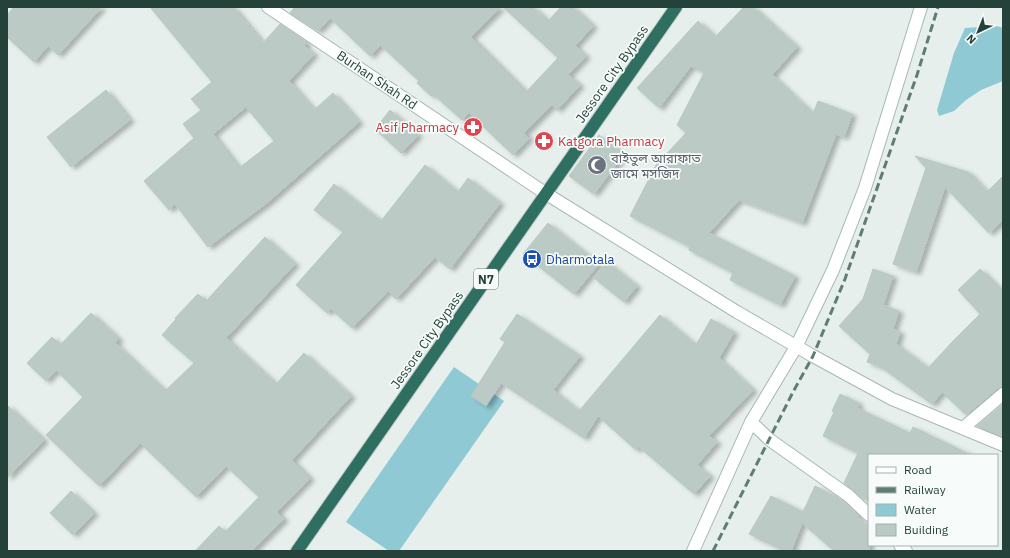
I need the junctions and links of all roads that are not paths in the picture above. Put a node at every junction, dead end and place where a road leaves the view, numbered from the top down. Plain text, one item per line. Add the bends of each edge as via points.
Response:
1 (268, 7) edge
2 (676, 7) edge
3 (921, 7) edge
4 (546, 193) junction
5 (796, 347) junction
6 (1003, 394) edge
7 (751, 422) junction
8 (963, 428) junction
9 (1003, 445) edge
10 (868, 514) edge
11 (297, 551) edge
12 (693, 551) edge

1 - 4 street, Burhan Shah Rd
2 - 4 highway, Jessore City Bypass / N7
3 - 5 street via 865,188 833,270
4 - 5 street, Burhan Shah Rd
4 - 11 highway, Jessore City Bypass / N7
5 - 7 street
5 - 8 street, Burhan Shah Rd via 892,399
6 - 8 street
7 - 10 street via 770,440 849,496
7 - 12 street
8 - 9 street, Burhan Shah Rd

